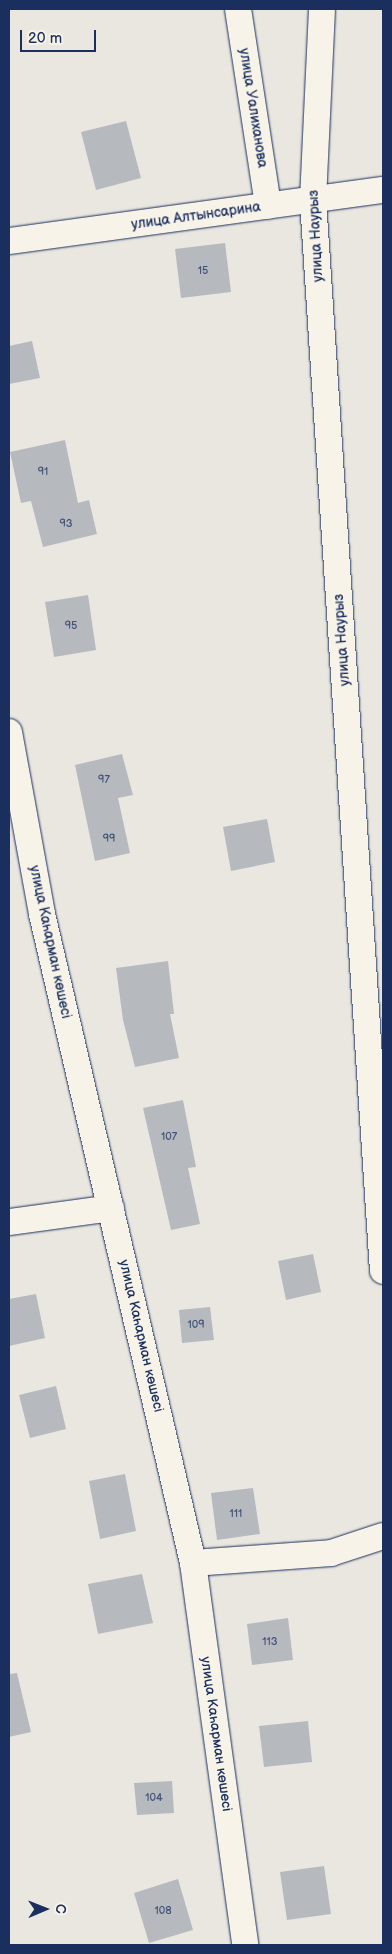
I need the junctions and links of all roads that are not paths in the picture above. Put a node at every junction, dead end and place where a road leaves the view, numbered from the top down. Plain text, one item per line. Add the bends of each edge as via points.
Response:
1 (238, 9) edge
2 (322, 9) edge
3 (383, 190) edge
4 (313, 200) junction
5 (268, 206) junction
6 (9, 241) edge
7 (9, 732) edge
8 (111, 1208) junction
9 (9, 1222) edge
10 (383, 1270) edge
11 (383, 1536) edge
12 (193, 1563) junction
13 (245, 1945) edge

1 - 5 street, улица Уалиханова
2 - 4 street, улица Наурыз
3 - 4 street, улица Алтынсарина
4 - 5 street, улица Алтынсарина
4 - 10 street, улица Наурыз
5 - 6 street, улица Алтынсарина
7 - 8 street, улица Каһарман көшесі via 42,914
8 - 9 street
8 - 12 street, улица Каһарман көшесі
11 - 12 street via 331,1553
12 - 13 street, улица Каһарман көшесі

